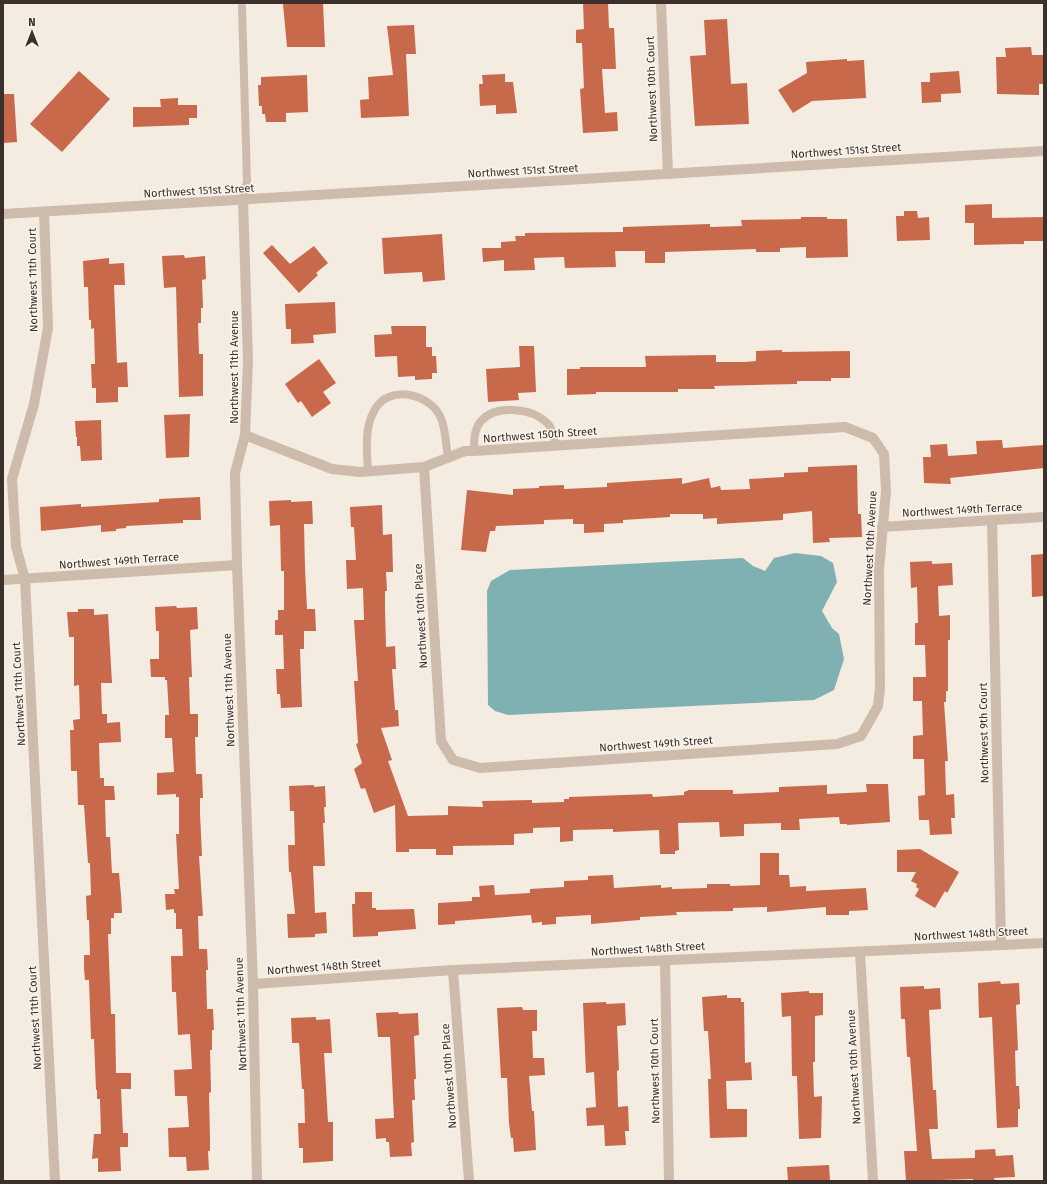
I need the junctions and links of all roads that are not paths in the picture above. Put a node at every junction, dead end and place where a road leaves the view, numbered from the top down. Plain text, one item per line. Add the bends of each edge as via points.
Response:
1 (661, 3) edge
2 (242, 7) dead end
3 (1044, 151) edge
4 (668, 174) junction
5 (243, 200) junction
6 (44, 212) junction
7 (3, 214) edge
8 (845, 427) joint
9 (245, 435) junction
10 (556, 446) junction
11 (474, 451) junction
12 (448, 458) junction
13 (424, 467) junction
14 (368, 472) junction
15 (1044, 517) edge
16 (992, 520) junction
17 (882, 527) junction
18 (237, 565) junction
19 (25, 579) junction
20 (3, 580) edge
21 (861, 736) joint
22 (453, 760) joint
23 (1044, 943) edge
24 (1001, 945) junction
25 (860, 952) junction
26 (665, 960) junction
27 (453, 970) junction
28 (253, 984) junction
29 (55, 1181) edge
30 (257, 1181) edge
31 (469, 1181) edge
32 (669, 1181) edge
33 (873, 1181) edge

1 - 4 street, Northwest 10th Court
2 - 5 lane via 247,181
3 - 4 street, Northwest 151st Street
4 - 5 street, Northwest 151st Street
5 - 6 street, Northwest 151st Street
5 - 9 street, Northwest 11th Avenue via 248,361
6 - 7 street, Northwest 151st Street
6 - 19 street, Northwest 11th Court via 48,328 34,404 12,479 16,547
8 - 10 street, Northwest 150th Street
8 - 17 street, Northwest 10th Avenue via 873,438 884,454 886,491
9 - 14 street, Northwest 150th Street via 332,469
9 - 18 street, Northwest 11th Avenue via 235,473
10 - 11 street, Northwest 150th Street
10 - 11 lane via 548,423 534,413 517,410 491,413 481,421 476,430
11 - 12 street, Northwest 150th Street via 465,451
12 - 13 street, Northwest 150th Street
12 - 14 lane via 442,420 436,411 421,398 391,395 380,402 373,411 366,441
13 - 14 street, Northwest 150th Street
13 - 22 street, Northwest 10th Place via 441,741
15 - 16 street, Northwest 149th Terrace
16 - 17 street, Northwest 149th Terrace
16 - 24 street, Northwest 9th Court
17 - 21 street, Northwest 10th Avenue via 879,570 880,688 878,706
18 - 19 street, Northwest 149th Terrace
18 - 28 street, Northwest 11th Avenue
19 - 20 street, Northwest 149th Terrace
19 - 29 street, Northwest 11th Court
21 - 22 street, Northwest 149th Street via 837,744 480,768
23 - 24 street, Northwest 148th Street
24 - 25 street, Northwest 148th Street
25 - 26 street, Northwest 148th Street
25 - 33 street, Northwest 10th Avenue
26 - 27 street, Northwest 148th Street
26 - 32 street, Northwest 10th Court
27 - 28 street, Northwest 148th Street
27 - 31 street, Northwest 10th Place
28 - 30 street, Northwest 11th Avenue

